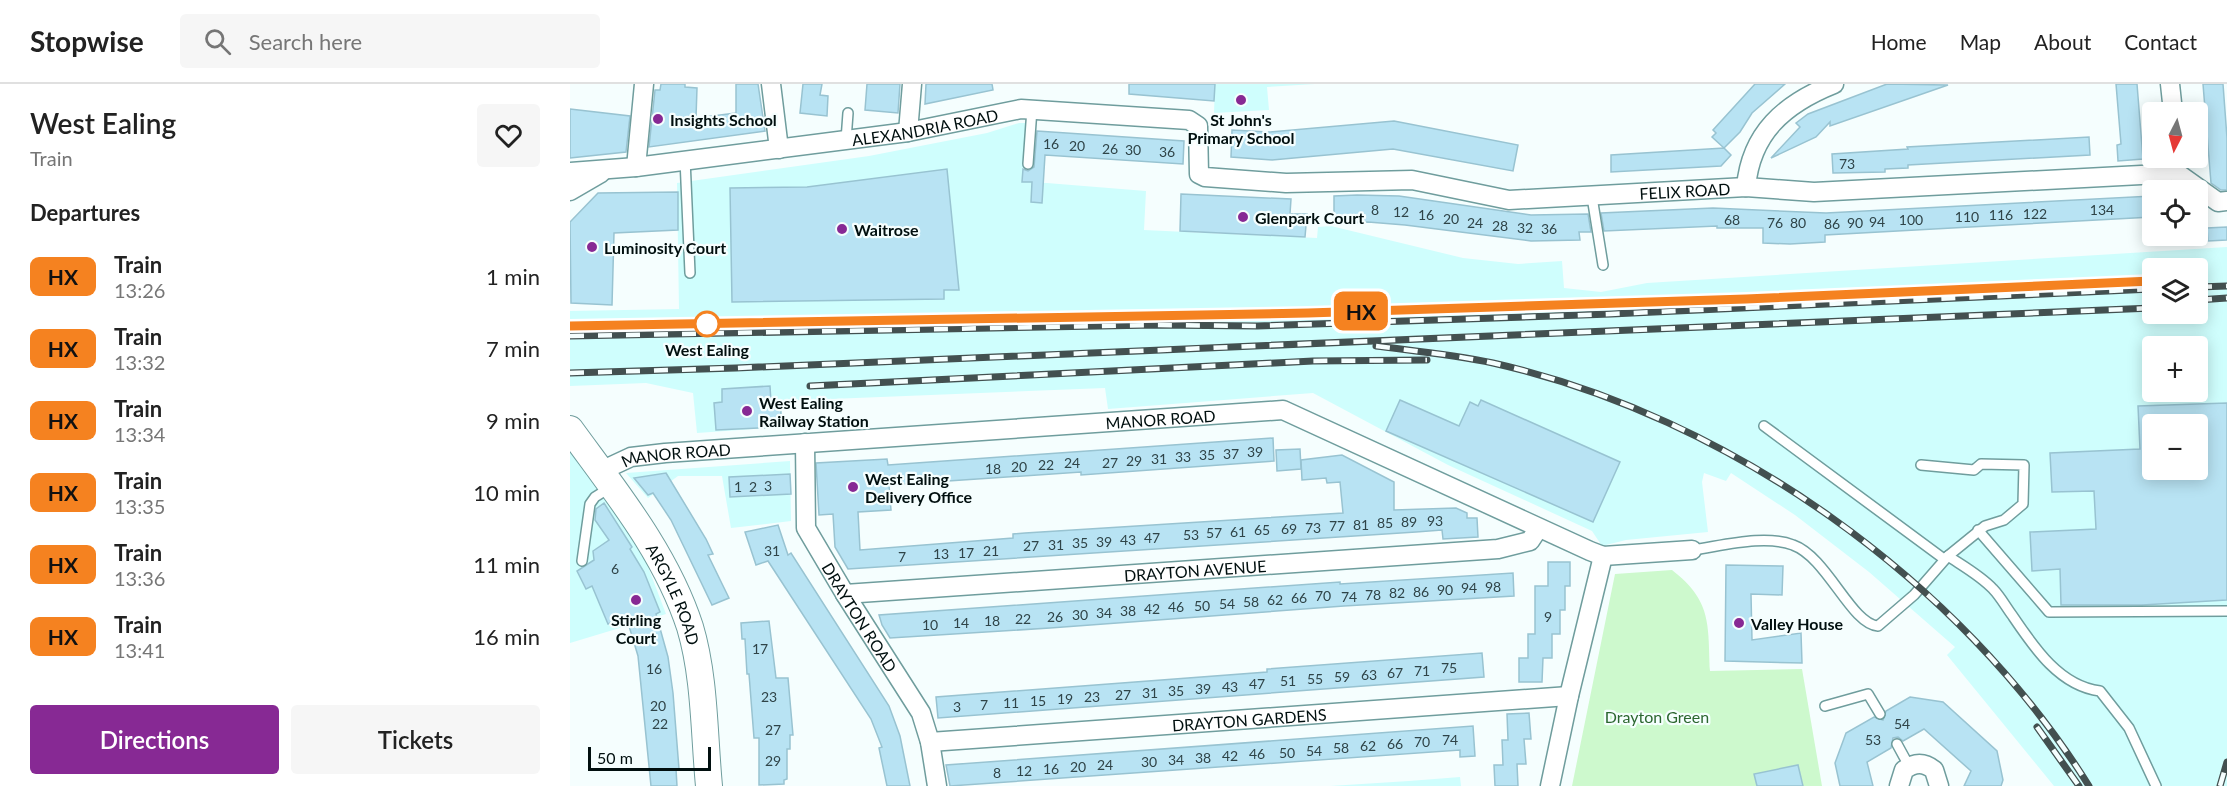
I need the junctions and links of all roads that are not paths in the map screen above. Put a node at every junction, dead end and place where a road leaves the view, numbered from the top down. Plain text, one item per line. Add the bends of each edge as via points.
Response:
1 (644, 84) edge
2 (771, 84) edge
3 (912, 84) edge
4 (1833, 84) edge
5 (2170, 84) edge
6 (2172, 102) edge
7 (1032, 109) junction
8 (848, 113) dead end
9 (908, 132) junction
10 (846, 140) junction
11 (779, 149) junction
12 (686, 159) junction
13 (1028, 165) dead end
14 (636, 167) junction
15 (2169, 168) edge
16 (2180, 168) edge
17 (605, 170) junction
18 (570, 172) edge
19 (1199, 174) joint
20 (1746, 188) junction
21 (570, 191) edge
22 (1592, 197) junction
23 (2227, 201) edge
24 (1603, 265) dead end
25 (690, 273) dead end
26 (1764, 426) dead end
27 (570, 429) edge
28 (805, 443) junction
29 (1921, 465) dead end
30 (607, 479) junction
31 (1538, 529) junction
32 (1978, 530) junction
33 (1692, 550) joint
34 (1604, 556) junction
35 (1946, 557) junction
36 (582, 561) dead end
37 (845, 594) junction
38 (2227, 611) edge
39 (1569, 696) junction
40 (1825, 706) dead end
41 (1880, 714) dead end
42 (930, 742) junction
43 (1897, 744) dead end
44 (1909, 766) junction
45 (709, 786) edge
46 (938, 786) edge
47 (1550, 786) edge
48 (1899, 786) edge
49 (1939, 786) edge
50 (2156, 786) edge

1 - 14 street
2 - 11 street
3 - 9 street
4 - 20 street via 1816,91 1770,126 1749,159
5 - 6 street
7 - 9 street, ALEXANDRIA ROAD
7 - 13 lane
7 - 19 street, ALEXANDRIA ROAD via 1189,120 1200,132
8 - 10 lane
9 - 10 street, ALEXANDRIA ROAD
10 - 11 street, ALEXANDRIA ROAD
11 - 12 street, ALEXANDRIA ROAD
12 - 14 street, ALEXANDRIA ROAD
12 - 25 lane
14 - 17 street, ALEXANDRIA ROAD
15 - 20 street, FELIX ROAD via 2160,174 1814,192
16 - 23 street via 2218,202
17 - 18 street, ALEXANDRIA ROAD
17 - 21 street, ALEXANDRIA ROAD
19 - 22 street, FELIX ROAD via 1286,183 1412,180 1509,200
20 - 22 street, FELIX ROAD
22 - 24 lane
26 - 35 lane
27 - 30 main road, ARGYLE ROAD
28 - 30 street, MANOR ROAD via 642,456 624,460
28 - 31 street, MANOR ROAD via 1283,410
28 - 37 street, DRAYTON ROAD via 806,528
29 - 32 lane via 1974,470 1982,465 2024,465 2023,504 2004,520
30 - 36 lane via 590,504
30 - 45 main road, ARGYLE ROAD via 648,539 690,628
31 - 34 street, MANOR ROAD
31 - 37 street, DRAYTON AVENUE via 1530,541 1498,549
32 - 35 lane
32 - 38 lane via 2049,612
33 - 34 street, MANOR ROAD
33 - 35 lane via 1777,541 1794,545 1831,576 1858,616 1874,625 1883,623 1914,595
34 - 39 street
35 - 50 lane via 1994,589 2035,649 2050,663 2072,681 2100,691 2129,728
37 - 42 street, DRAYTON ROAD via 921,713
39 - 42 street, DRAYTON GARDENS
39 - 47 street
40 - 41 lane via 1868,694
42 - 46 street, DRAYTON ROAD
43 - 44 lane
44 - 48 street via 1901,775
44 - 49 street via 1929,766 1938,776

